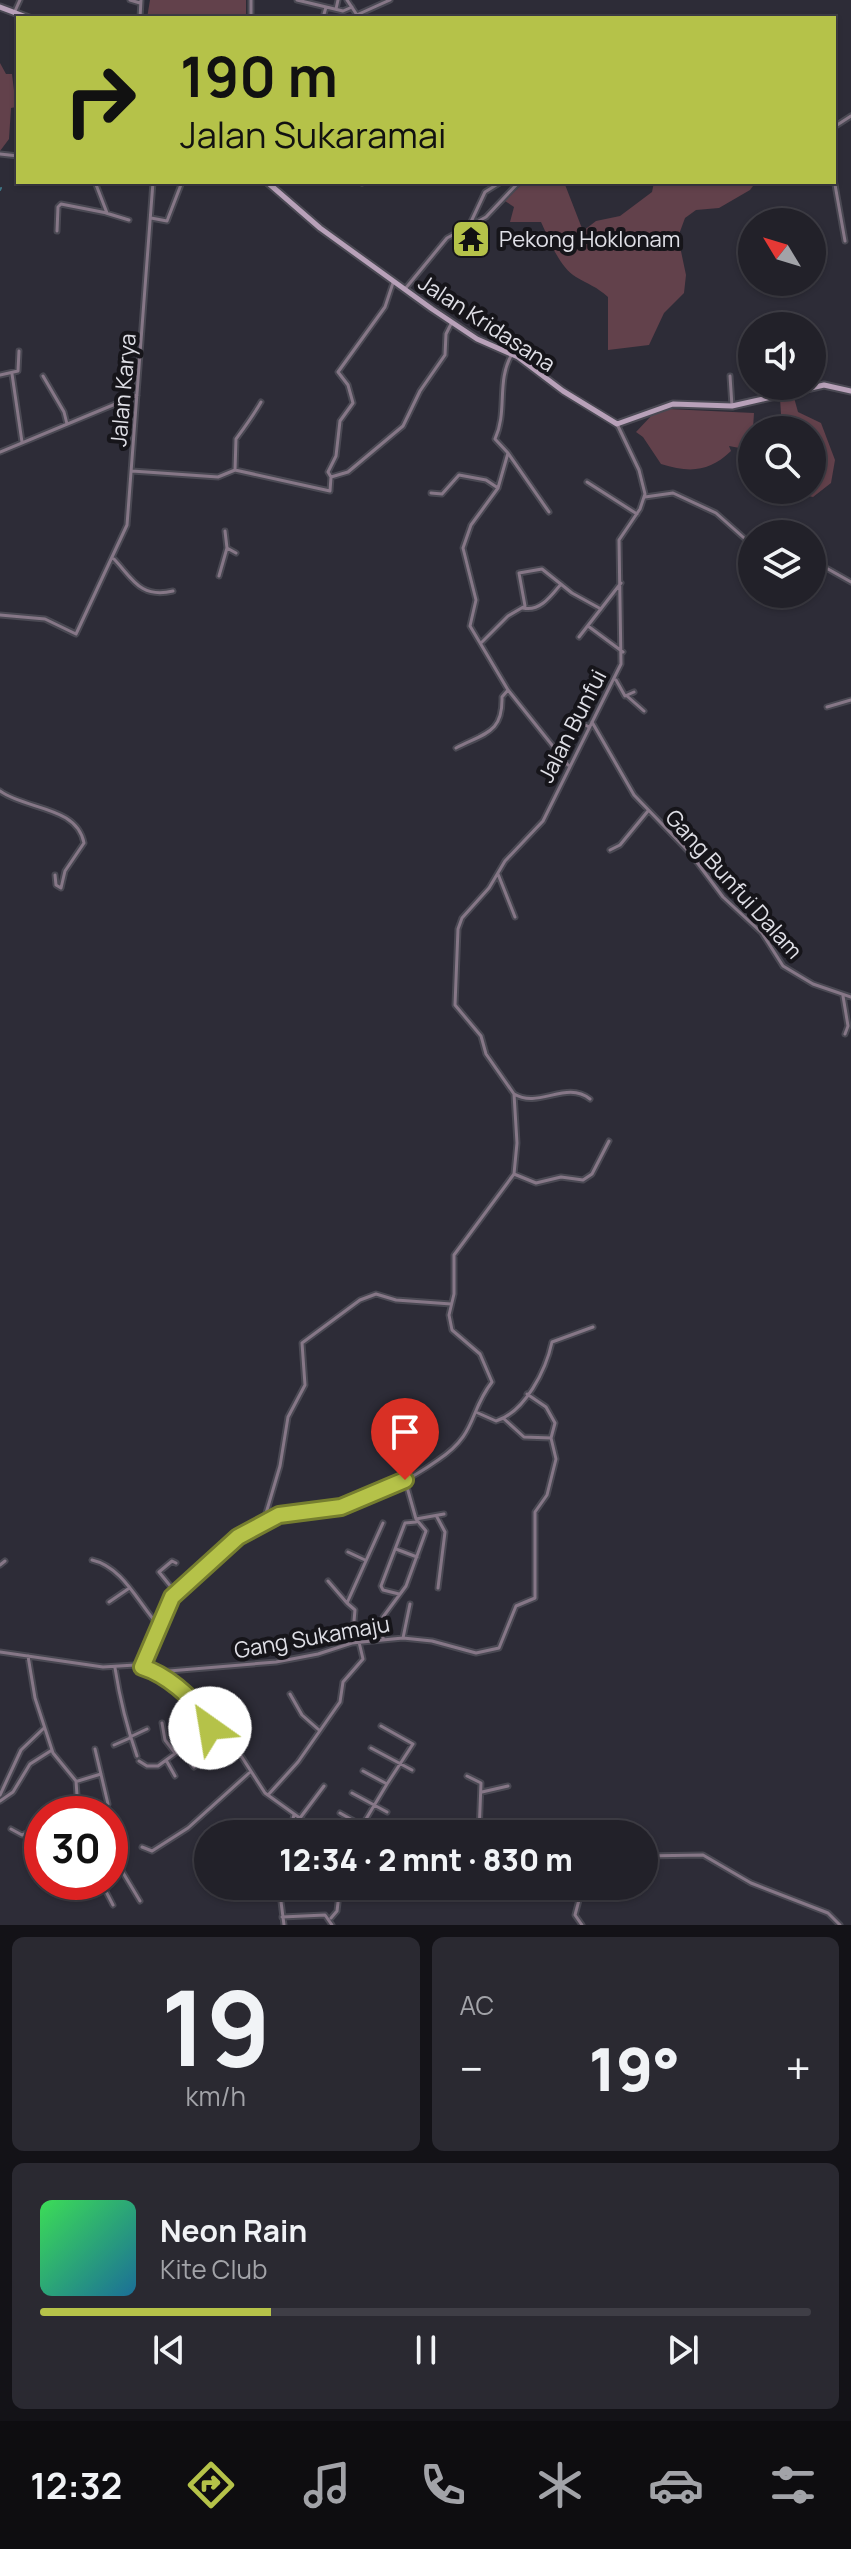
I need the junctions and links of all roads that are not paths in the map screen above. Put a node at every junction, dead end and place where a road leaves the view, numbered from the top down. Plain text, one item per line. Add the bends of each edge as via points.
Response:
1 (20, 0) edge
2 (130, 0) edge
3 (297, 0) edge
4 (338, 0) edge
5 (347, 0) edge
6 (390, 0) edge
7 (140, 1) edge
8 (0, 7) edge
9 (326, 7) junction
10 (352, 7) junction
11 (336, 9) junction
12 (15, 12) junction
13 (24, 16) edge
14 (324, 16) edge
15 (358, 16) edge
16 (96, 184) edge
17 (153, 184) edge
18 (181, 184) edge
19 (269, 184) edge
20 (498, 184) edge
21 (517, 184) edge
22 (835, 184) edge
23 (106, 213) junction
24 (151, 218) junction
25 (129, 220) dead end
26 (469, 226) junction
27 (57, 231) dead end
28 (845, 241) dead end
29 (394, 281) junction
30 (405, 289) junction
31 (452, 322) junction
32 (19, 351) dead end
33 (512, 354) junction
34 (12, 374) junction
35 (0, 375) edge
36 (43, 376) dead end
37 (730, 376) dead end
38 (826, 385) edge
39 (851, 391) edge
40 (139, 394) junction
41 (761, 400) edge
42 (261, 402) dead end
43 (732, 406) junction
44 (67, 424) junction
45 (617, 424) junction
46 (22, 444) junction
47 (0, 452) edge
48 (508, 453) junction
49 (235, 470) junction
50 (132, 471) junction
51 (331, 477) junction
52 (587, 482) dead end
53 (498, 488) junction
54 (431, 493) dead end
55 (645, 497) junction
56 (549, 512) dead end
57 (637, 514) junction
58 (225, 531) dead end
59 (738, 533) edge
60 (227, 548) junction
61 (236, 553) dead end
62 (114, 559) junction
63 (826, 569) edge
64 (219, 576) dead end
65 (851, 582) edge
66 (621, 583) junction
67 (561, 584) junction
68 (173, 591) dead end
69 (523, 608) junction
70 (601, 609) junction
71 (0, 615) edge
72 (588, 626) junction
73 (579, 637) dead end
74 (481, 642) junction
75 (623, 652) junction
76 (615, 678) junction
77 (508, 690) junction
78 (634, 692) dead end
79 (627, 696) junction
80 (851, 700) edge
81 (827, 707) dead end
82 (644, 711) dead end
83 (571, 717) dead end
84 (592, 722) junction
85 (589, 727) junction
86 (456, 748) dead end
87 (568, 765) junction
88 (0, 791) edge
89 (648, 811) junction
90 (610, 850) dead end
91 (498, 874) junction
92 (55, 875) dead end
93 (515, 917) dead end
94 (843, 994) junction
95 (851, 997) edge
96 (845, 1034) dead end
97 (514, 1094) junction
98 (590, 1099) dead end
99 (609, 1141) dead end
100 (514, 1174) junction
101 (451, 1304) junction
102 (593, 1327) dead end
103 (527, 1394) junction
104 (478, 1413) junction
105 (503, 1418) junction
106 (551, 1438) junction
107 (405, 1480) junction
108 (444, 1514) dead end
109 (437, 1517) junction
110 (264, 1520) junction
111 (416, 1520) junction
112 (383, 1523) dead end
113 (396, 1549) junction
114 (348, 1552) dead end
115 (417, 1557) junction
116 (92, 1560) dead end
117 (365, 1560) junction
118 (5, 1561) dead end
119 (176, 1563) dead end
120 (0, 1565) edge
121 (328, 1581) dead end
122 (438, 1588) dead end
123 (128, 1589) junction
124 (176, 1593) junction
125 (399, 1594) junction
126 (109, 1602) dead end
127 (347, 1603) junction
128 (410, 1604) dead end
129 (159, 1626) junction
130 (403, 1638) junction
131 (383, 1639) junction
132 (359, 1642) junction
133 (352, 1643) junction
134 (0, 1652) edge
135 (28, 1655) junction
136 (115, 1666) junction
137 (142, 1667) junction
138 (157, 1672) junction
139 (290, 1694) dead end
140 (162, 1723) dead end
141 (214, 1725) junction
142 (381, 1726) dead end
143 (44, 1728) junction
144 (147, 1729) dead end
145 (319, 1730) junction
146 (130, 1737) junction
147 (114, 1745) dead end
148 (371, 1748) dead end
149 (95, 1749) dead end
150 (181, 1749) junction
151 (52, 1750) junction
152 (175, 1753) junction
153 (166, 1760) junction
154 (400, 1764) junction
155 (194, 1767) dead end
156 (412, 1770) dead end
157 (363, 1771) dead end
158 (249, 1773) junction
159 (101, 1774) junction
160 (175, 1776) dead end
161 (467, 1776) dead end
162 (76, 1781) junction
163 (387, 1784) junction
164 (324, 1786) dead end
165 (508, 1786) dead end
166 (482, 1792) junction
167 (352, 1793) dead end
168 (0, 1795) edge
169 (268, 1795) junction
170 (77, 1796) edge
171 (106, 1796) edge
172 (0, 1801) edge
173 (374, 1805) junction
174 (387, 1812) dead end
175 (340, 1813) dead end
176 (294, 1815) junction
177 (299, 1819) joint
178 (293, 1820) edge
179 (352, 1820) edge
180 (365, 1820) edge
181 (480, 1820) edge
182 (11, 1829) dead end
183 (24, 1834) edge
184 (142, 1847) dead end
185 (658, 1856) edge
186 (128, 1881) edge
187 (110, 1900) edge
188 (280, 1900) edge
189 (338, 1900) edge
190 (579, 1900) edge
191 (140, 1901) dead end
192 (113, 1905) dead end
193 (282, 1917) junction
194 (331, 1918) junction
195 (284, 1925) edge
196 (332, 1925) edge
197 (582, 1925) edge
198 (840, 1925) edge

1 - 12 street
2 - 7 street
3 - 9 street
4 - 11 street
5 - 10 street
6 - 15 street
8 - 12 street
9 - 11 street
9 - 14 street
10 - 11 street
10 - 15 street
12 - 13 street
16 - 23 street
17 - 24 street, Jalan Karya
18 - 24 street via 167,221
19 - 29 street, Jalan Kridasana
20 - 26 street via 485,192
21 - 26 street via 486,217
22 - 28 street
23 - 25 street
23 - 27 street via 61,204
24 - 40 street, Jalan Karya
26 - 30 street via 445,239
29 - 30 street, Jalan Kridasana
29 - 51 street via 385,307 338,373 353,403 340,421
30 - 31 street, Jalan Kridasana
31 - 33 street, Jalan Kridasana
31 - 51 street via 445,355 403,426 348,472
32 - 34 street via 20,368
33 - 45 street, Jalan Kridasana
33 - 48 street via 503,371 503,417 495,439
34 - 35 street
34 - 46 street
36 - 44 street
37 - 43 street
38 - 39 street
40 - 44 street
40 - 50 street, Jalan Karya
41 - 43 street
42 - 49 street via 236,439
43 - 45 street via 673,404
44 - 46 street
45 - 55 street via 639,470
46 - 47 street
48 - 53 street
48 - 56 street
49 - 50 street via 218,477
49 - 51 street via 330,491
50 - 62 street, Jalan Karya via 127,525
52 - 57 street
53 - 54 street via 459,475 442,494
53 - 74 street via 471,525 463,548 476,600 470,626
55 - 57 street, Jalan Bunfui
55 - 59 street via 673,493 716,513
57 - 66 street, Jalan Bunfui via 619,540
58 - 60 street
60 - 61 street
60 - 64 street
62 - 68 street via 139,588
62 - 71 street, Jalan Karya via 74,634 26,614
63 - 65 street
66 - 70 street
66 - 75 street, Jalan Bunfui
67 - 69 street via 545,602
67 - 69 street via 542,569 518,573
67 - 70 street
69 - 74 street
70 - 72 street
72 - 73 street
72 - 75 street
74 - 77 street
75 - 76 street, Jalan Bunfui
76 - 79 street
76 - 84 street, Jalan Bunfui
77 - 86 street via 495,727
77 - 87 street
78 - 79 street
79 - 82 street
80 - 81 street
83 - 85 street
84 - 85 street, Jalan Bunfui
84 - 89 street, Gang Bunfui Dalam
85 - 87 street, Jalan Bunfui
87 - 91 street, Jalan Bunfui via 543,821
88 - 92 street via 77,826 84,843 61,888
89 - 90 street
89 - 94 street, Gang Bunfui Dalam via 762,933 783,966
91 - 93 street
91 - 97 street, Jalan Bunfui via 458,929 455,1005 481,1036 486,1054
94 - 95 street, Gang Bunfui Dalam
94 - 96 street
97 - 98 street via 532,1100 578,1093
97 - 100 street
99 - 100 street via 592,1174 583,1180 561,1177 536,1183
100 - 101 street via 454,1255
101 - 104 street via 452,1330 477,1349 492,1376
101 - 110 street via 376,1294 302,1343 305,1385 288,1417
102 - 103 street via 552,1342 545,1368
103 - 105 street
103 - 106 street via 552,1414
104 - 105 street via 496,1421
104 - 107 street via 450,1450
105 - 106 street via 524,1437
106 - 130 street, Gang Sukamaju via 556,1459 547,1495 535,1512 535,1598 516,1606 501,1646 476,1653
107 - 110 street via 341,1507
107 - 111 street
108 - 109 street
109 - 111 street
109 - 122 street via 445,1532
110 - 124 street via 225,1546
111 - 113 street via 405,1523
111 - 115 street via 426,1531
112 - 117 street
113 - 115 street
113 - 125 street via 381,1586
114 - 117 street
115 - 125 street
116 - 123 street via 111,1566
117 - 127 street
118 - 120 street
119 - 124 street via 159,1572
121 - 127 street
123 - 126 street
123 - 129 street
124 - 129 street
125 - 131 street via 383,1617
127 - 133 street via 355,1610
128 - 130 street
129 - 137 street
130 - 131 street, Gang Sukamaju
131 - 132 street, Gang Sukamaju
132 - 133 street, Gang Sukamaju
132 - 145 street via 363,1659 343,1682 340,1702
133 - 138 street, Gang Sukamaju via 276,1662
134 - 135 street
135 - 136 street
135 - 143 street
136 - 137 street
136 - 146 street via 119,1706
137 - 138 street
138 - 141 street via 191,1698
139 - 145 street
140 - 152 street via 165,1740
141 - 150 street
141 - 158 street via 237,1749
142 - 154 street via 413,1744
143 - 151 street
143 - 168 street via 21,1750
144 - 146 street
145 - 169 street
146 - 147 street
146 - 153 street via 138,1759 155,1766
148 - 154 street
149 - 159 street
150 - 152 street
150 - 155 street
151 - 162 street
151 - 172 street via 30,1764 13,1792
152 - 153 street
153 - 160 street
154 - 156 street
154 - 163 street
157 - 163 street
158 - 169 street
158 - 184 street via 188,1828 152,1851
159 - 162 street
159 - 171 street
161 - 166 street via 480,1781
162 - 170 street
163 - 173 street
164 - 177 street
165 - 166 street
166 - 181 street
167 - 173 street
169 - 176 street
173 - 174 street
173 - 180 street
175 - 179 street
176 - 177 street
176 - 178 street
182 - 183 street
185 - 198 street via 703,1855 751,1883 834,1916
186 - 191 street
187 - 192 street
188 - 193 street
189 - 194 street
190 - 197 street via 575,1915
193 - 194 street
193 - 195 street
194 - 196 street

